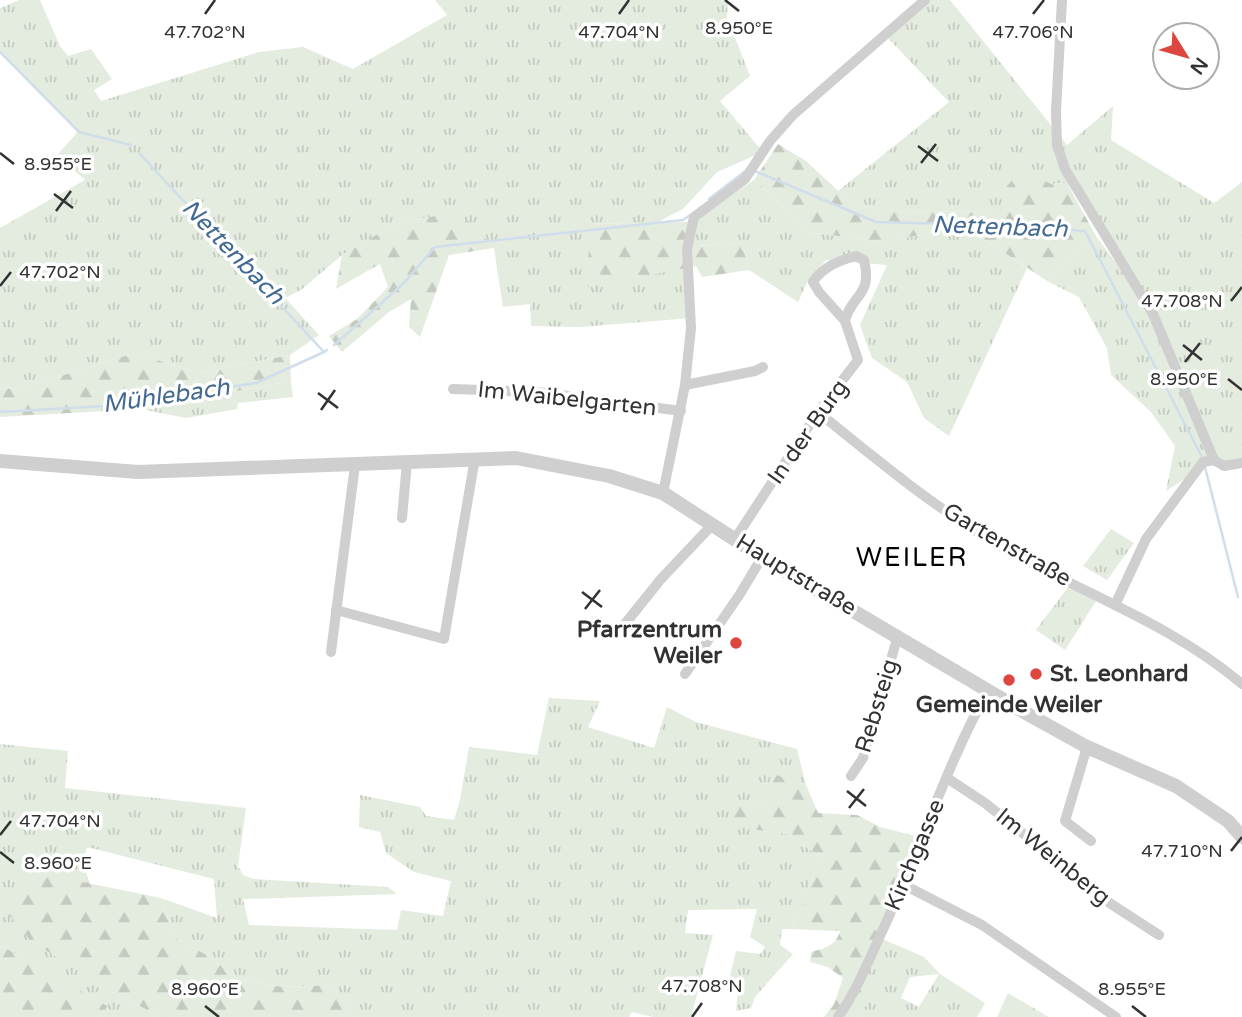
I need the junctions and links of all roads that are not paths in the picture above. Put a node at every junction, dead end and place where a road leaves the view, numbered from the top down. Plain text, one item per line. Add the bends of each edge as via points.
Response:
1 (925, 0) edge
2 (1062, 0) edge
3 (845, 321) junction
4 (763, 367) dead end
5 (685, 385) junction
6 (453, 389) dead end
7 (681, 411) junction
8 (817, 412) junction
9 (475, 458) junction
10 (1214, 460) junction
11 (0, 461) edge
12 (407, 462) junction
13 (1242, 463) edge
14 (355, 465) junction
15 (663, 494) junction
16 (402, 518) dead end
17 (713, 524) junction
18 (735, 539) junction
19 (762, 557) junction
20 (1115, 605) junction
21 (336, 610) junction
22 (620, 630) dead end
23 (898, 635) junction
24 (331, 652) dead end
25 (685, 674) dead end
26 (1242, 684) edge
27 (988, 690) junction
28 (1087, 747) junction
29 (851, 776) dead end
30 (947, 778) junction
31 (1241, 833) edge
32 (1090, 841) dead end
33 (905, 885) junction
34 (1159, 935) dead end
35 (838, 1017) edge
36 (1116, 1017) edge

1 - 5 street via 793,115 745,179 694,217 687,249 691,328
2 - 10 street via 1057,145 1065,169 1153,314
3 - 3 street, In der Burg via 865,288 864,260 856,256 820,272 813,282
3 - 8 street, In der Burg via 859,360
4 - 5 street
5 - 7 street
6 - 7 street, Im Waibelgarten via 538,392
7 - 15 street
8 - 18 street, In der Burg
8 - 20 street, Gartenstraße via 956,518 1003,548
9 - 12 street, Hauptstraße
9 - 15 street, Hauptstraße via 560,465
9 - 21 street via 444,639
10 - 13 street via 1224,466
10 - 20 street via 1203,462 1146,539
11 - 14 street, Hauptstraße via 138,472
12 - 14 street, Hauptstraße
12 - 16 street
14 - 21 street
15 - 17 street, Hauptstraße
17 - 18 street, Hauptstraße
17 - 22 street
18 - 19 street, Hauptstraße
19 - 23 street, Hauptstraße
19 - 25 street
20 - 26 street, Gartenstraße via 1175,636
21 - 24 street
23 - 27 street, Hauptstraße
23 - 29 street, Rebsteig via 863,758
27 - 28 street, Hauptstraße
27 - 30 street, Kirchgasse
28 - 31 street, Hauptstraße via 1176,786
28 - 32 street via 1065,821
30 - 33 street, Kirchgasse
30 - 34 street, Im Weinberg via 1111,904
33 - 35 street, Kirchgasse
33 - 36 street via 982,925

